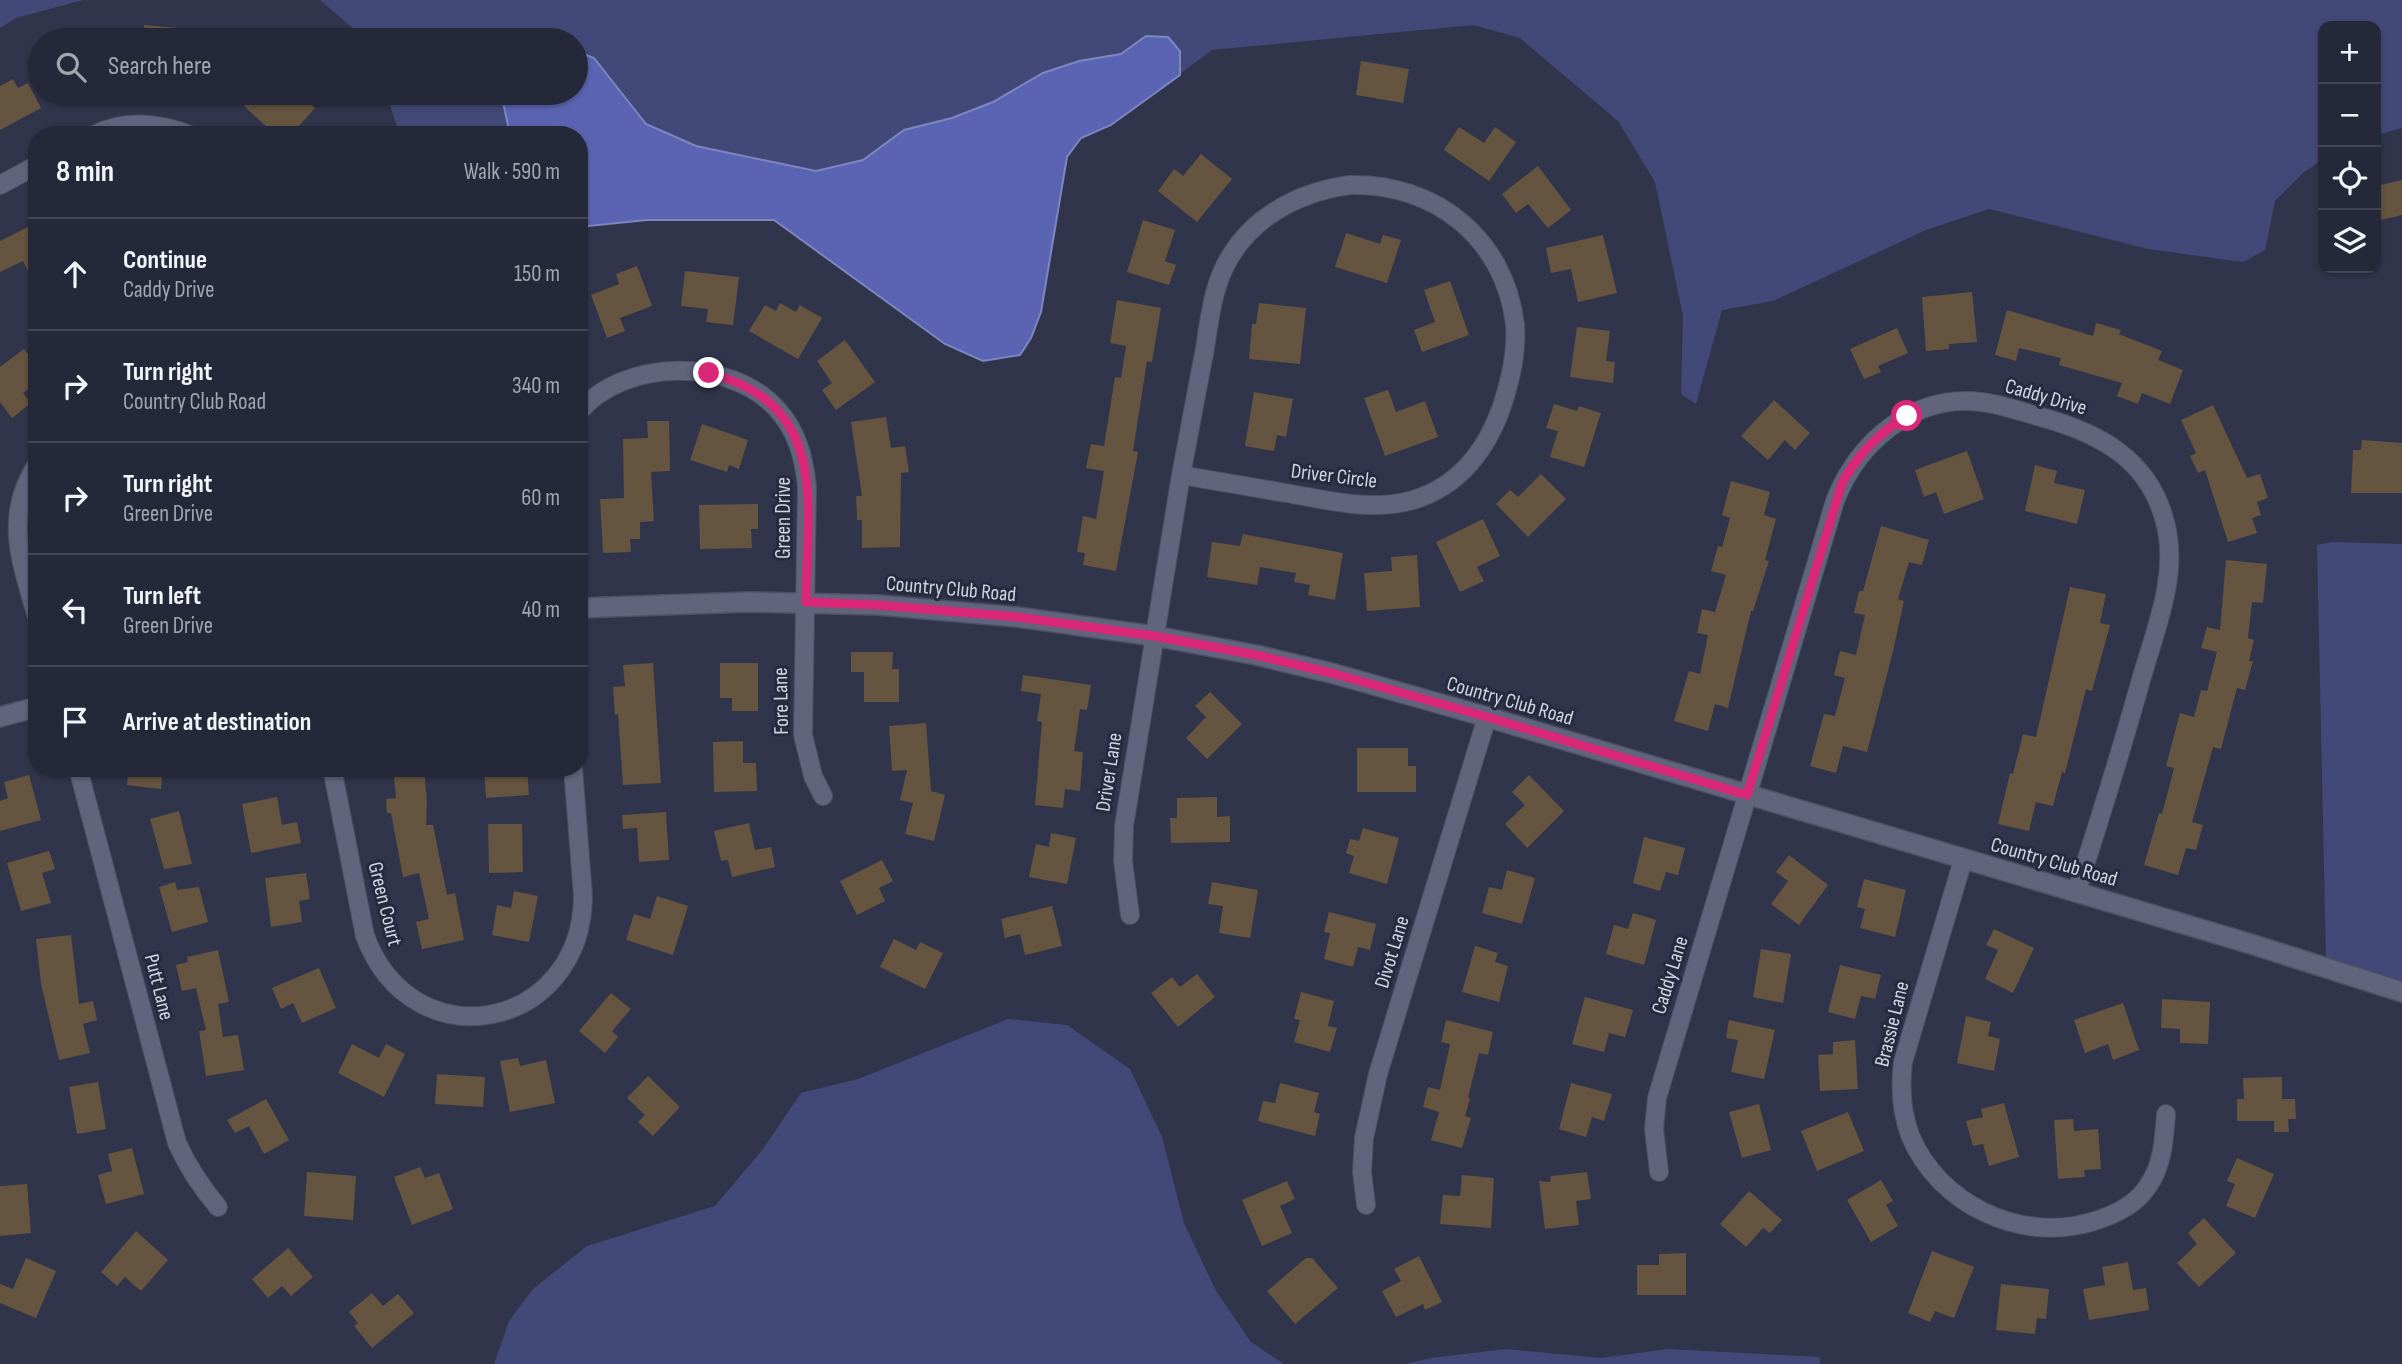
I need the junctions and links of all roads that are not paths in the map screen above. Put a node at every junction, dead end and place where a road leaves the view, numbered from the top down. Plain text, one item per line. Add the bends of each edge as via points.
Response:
1 (122, 126) edge
2 (163, 126) edge
3 (28, 170) edge
4 (0, 185) edge
5 (588, 403) edge
6 (1181, 475) junction
7 (28, 483) edge
8 (28, 586) edge
9 (806, 602) junction
10 (588, 608) edge
11 (1154, 636) junction
12 (28, 710) edge
13 (1487, 717) junction
14 (0, 718) edge
15 (80, 777) edge
16 (334, 777) edge
17 (574, 777) edge
18 (1747, 795) junction
19 (823, 796) dead end
20 (1964, 860) junction
21 (2077, 893) junction
22 (1130, 915) dead end
23 (2402, 992) edge
24 (2166, 1114) dead end
25 (1659, 1172) dead end
26 (1366, 1205) dead end
27 (218, 1208) dead end

1 - 2 street
3 - 4 street
5 - 9 street, Green Drive via 602,390 626,380 677,372 732,379 769,401 792,429 805,463
6 - 6 street, Driver Circle via 1218,284 1230,257 1258,223 1295,200 1329,188 1371,185 1433,202 1482,243 1511,303 1515,349 1490,437 1457,476 1412,500 1378,505
6 - 11 street, Driver Circle
7 - 8 street via 16,527
9 - 10 street, Country Club Road
9 - 11 street, Country Club Road via 1017,617
9 - 19 street, Fore Lane via 803,735
11 - 13 street, Country Club Road via 1335,674
11 - 22 street, Driver Lane via 1124,826
12 - 14 street
13 - 18 street, Country Club Road
13 - 26 street, Divot Lane via 1378,1074 1364,1138
15 - 27 street, Putt Lane via 177,1143 194,1177
16 - 17 street, Green Court via 366,936 375,960 390,981 416,1002 465,1017 499,1013 527,1001 556,976 576,942 583,896
18 - 20 street, Country Club Road
18 - 21 street, Caddy Drive via 1835,501 1863,451 1891,426 1943,404 1982,402 2056,421 2101,439 2136,466 2163,514 2170,554 2169,582
18 - 25 street, Caddy Lane via 1657,1098 1654,1129
20 - 21 street, Country Club Road
20 - 24 street, Brassie Lane via 1903,1062 1905,1117 1928,1167 1954,1194 1997,1218 2042,1228 2087,1223 2126,1207 2147,1188 2163,1149
21 - 23 street, Country Club Road

